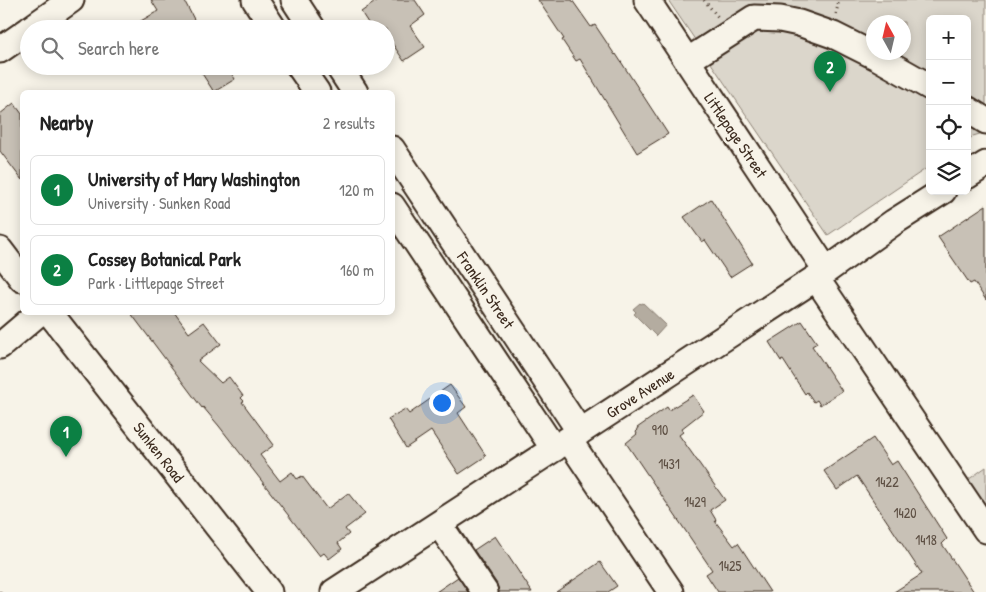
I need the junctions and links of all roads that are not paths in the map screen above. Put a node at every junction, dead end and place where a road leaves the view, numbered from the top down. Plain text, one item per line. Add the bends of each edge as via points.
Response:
1 (71, 0) edge
2 (255, 0) edge
3 (294, 0) edge
4 (647, 0) edge
5 (43, 20) edge
6 (268, 20) edge
7 (307, 20) edge
8 (20, 36) edge
9 (0, 50) edge
10 (687, 61) junction
11 (305, 75) edge
12 (344, 75) edge
13 (926, 85) edge
14 (316, 90) edge
15 (354, 90) edge
16 (971, 112) edge
17 (986, 121) edge
18 (395, 153) edge
19 (986, 164) edge
20 (971, 173) edge
21 (936, 195) edge
22 (395, 210) edge
23 (0, 250) edge
24 (821, 274) junction
25 (20, 276) edge
26 (36, 315) edge
27 (51, 315) edge
28 (0, 346) edge
29 (568, 440) junction
30 (439, 524) junction
31 (986, 530) edge
32 (269, 592) edge
33 (334, 592) edge
34 (485, 592) edge
35 (671, 592) edge

1 - 5 street
2 - 6 street
3 - 7 street
4 - 10 street, Littlepage Street
8 - 9 street
10 - 13 street via 754,18 780,19 833,35
10 - 24 street, Littlepage Street
11 - 14 street
12 - 15 street
16 - 17 street
18 - 29 street, Franklin Street
19 - 20 street
21 - 24 street, Grove Avenue
22 - 29 street, Franklin Street
23 - 25 street
24 - 29 street, Grove Avenue
24 - 31 street, Littlepage Street
26 - 28 street
27 - 32 street, Sunken Road
29 - 30 street, Grove Avenue
29 - 35 street, Franklin Street
30 - 33 street, Grove Avenue
30 - 34 street

